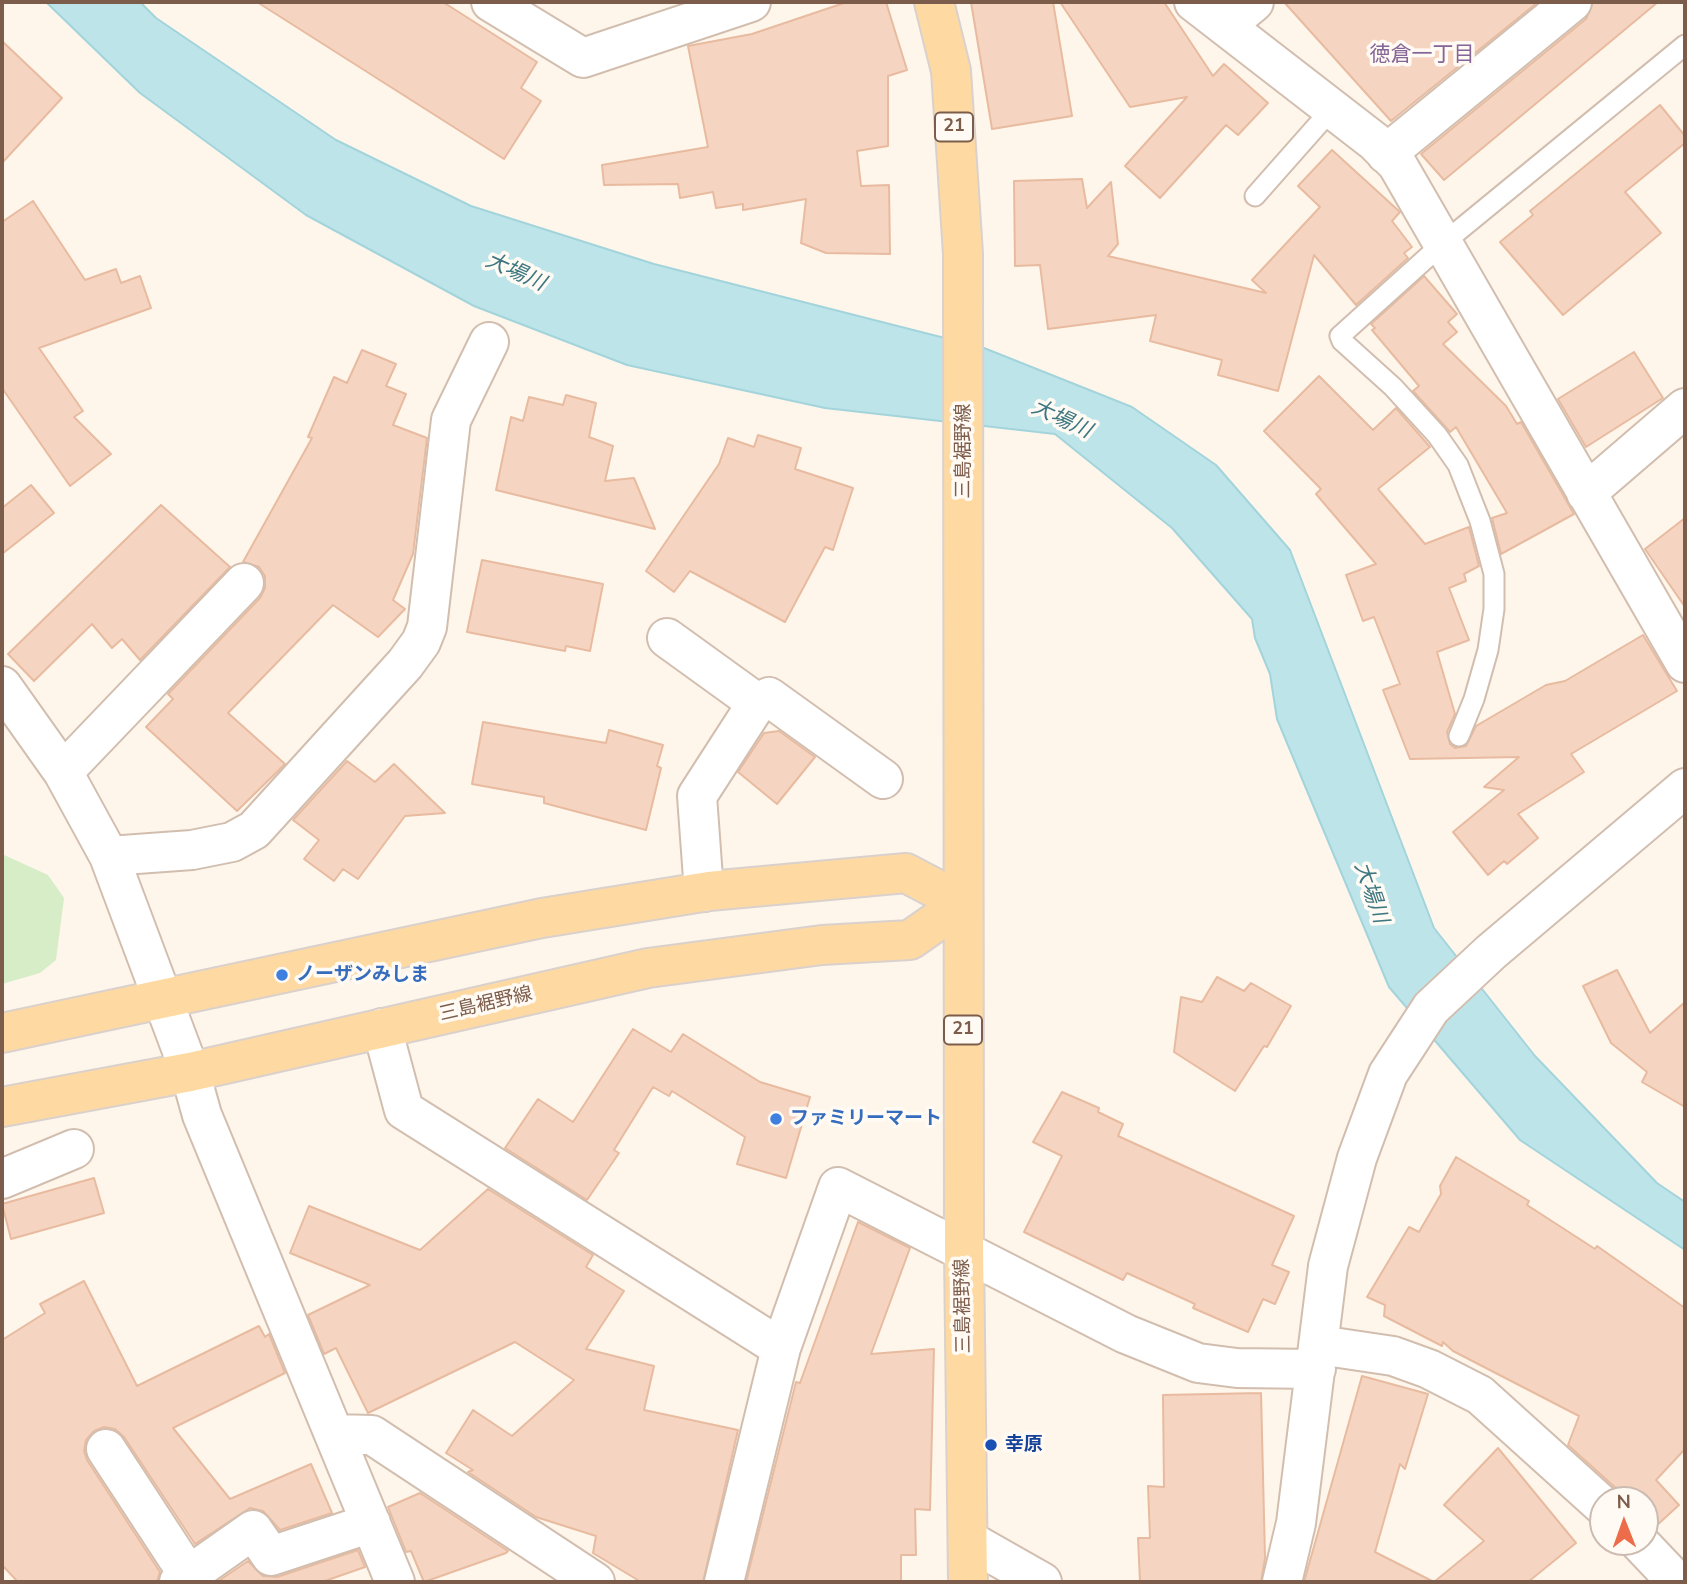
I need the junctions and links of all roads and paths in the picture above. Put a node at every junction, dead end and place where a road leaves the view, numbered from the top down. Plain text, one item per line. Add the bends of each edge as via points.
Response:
1 (491, 2) edge
2 (751, 2) edge
3 (934, 2) edge
4 (1194, 2) edge
5 (1254, 2) edge
6 (1572, 2) edge
7 (1225, 26) junction
8 (1685, 45) edge
9 (1331, 110) junction
10 (1386, 154) junction
11 (1255, 196) dead end
12 (1441, 245) junction
13 (489, 342) dead end
14 (1685, 408) edge
15 (1586, 493) junction
16 (244, 583) dead end
17 (667, 638) dead end
18 (1685, 663) edge
19 (2, 685) edge
20 (757, 704) junction
21 (1459, 736) dead end
22 (64, 772) junction
23 (883, 779) dead end
24 (1685, 788) edge
25 (109, 856) junction
26 (704, 892) junction
27 (963, 904) junction
28 (163, 1001) junction
29 (382, 1028) junction
30 (2, 1033) edge
31 (190, 1072) junction
32 (2, 1107) edge
33 (74, 1149) dead end
34 (2, 1179) edge
35 (964, 1251) junction
36 (781, 1348) junction
37 (1318, 1357) junction
38 (336, 1434) junction
39 (106, 1449) dead end
40 (1589, 1493) edge
41 (372, 1523) junction
42 (968, 1540) junction
43 (1652, 1556) edge
44 (187, 1580) edge
45 (395, 1582) edge
46 (595, 1582) edge
47 (724, 1582) edge
48 (968, 1582) edge
49 (1042, 1582) edge
50 (1282, 1582) edge
51 (1677, 1582) edge

1 - 2 street via 583,58
3 - 27 main road, 三島裾野線 / 21 via 951,71 963,254
4 - 7 street
5 - 7 street
6 - 10 street
7 - 9 street
8 - 12 lane
9 - 10 street
9 - 11 lane
10 - 12 street via 1397,164
12 - 15 street
12 - 21 lane via 1340,336 1437,435 1458,465 1480,521 1494,574 1494,609 1475,699
13 - 25 street via 452,420 427,626 413,653 254,830 232,842 192,850
14 - 15 street
15 - 18 street
16 - 22 street
17 - 20 street
19 - 22 street
20 - 23 street via 769,697
20 - 26 street via 697,796
22 - 25 street
24 - 37 street via 1431,1007 1388,1074 1357,1158 1328,1266
25 - 28 street
26 - 27 main road via 906,873
26 - 28 main road via 542,918
27 - 29 main road, 三島裾野線 via 910,940 648,968
27 - 35 main road, 三島裾野線 / 21
28 - 30 main road
28 - 31 street
29 - 31 main road, 三島裾野線
29 - 36 street via 404,1110
31 - 32 main road, 三島裾野線
31 - 38 street via 202,1115
33 - 34 street
35 - 36 street via 838,1187
35 - 37 street via 1126,1334 1198,1363 1237,1368
35 - 42 main road, 三島裾野線 / 21
36 - 47 street
37 - 40 street via 1393,1356 1429,1369 1480,1395
37 - 50 street via 1296,1524
38 - 41 street
38 - 46 street via 372,1435
39 - 44 street
41 - 44 street via 271,1556 253,1530
41 - 45 street
42 - 48 main road, 三島裾野線 / 21
42 - 49 street
43 - 51 street

